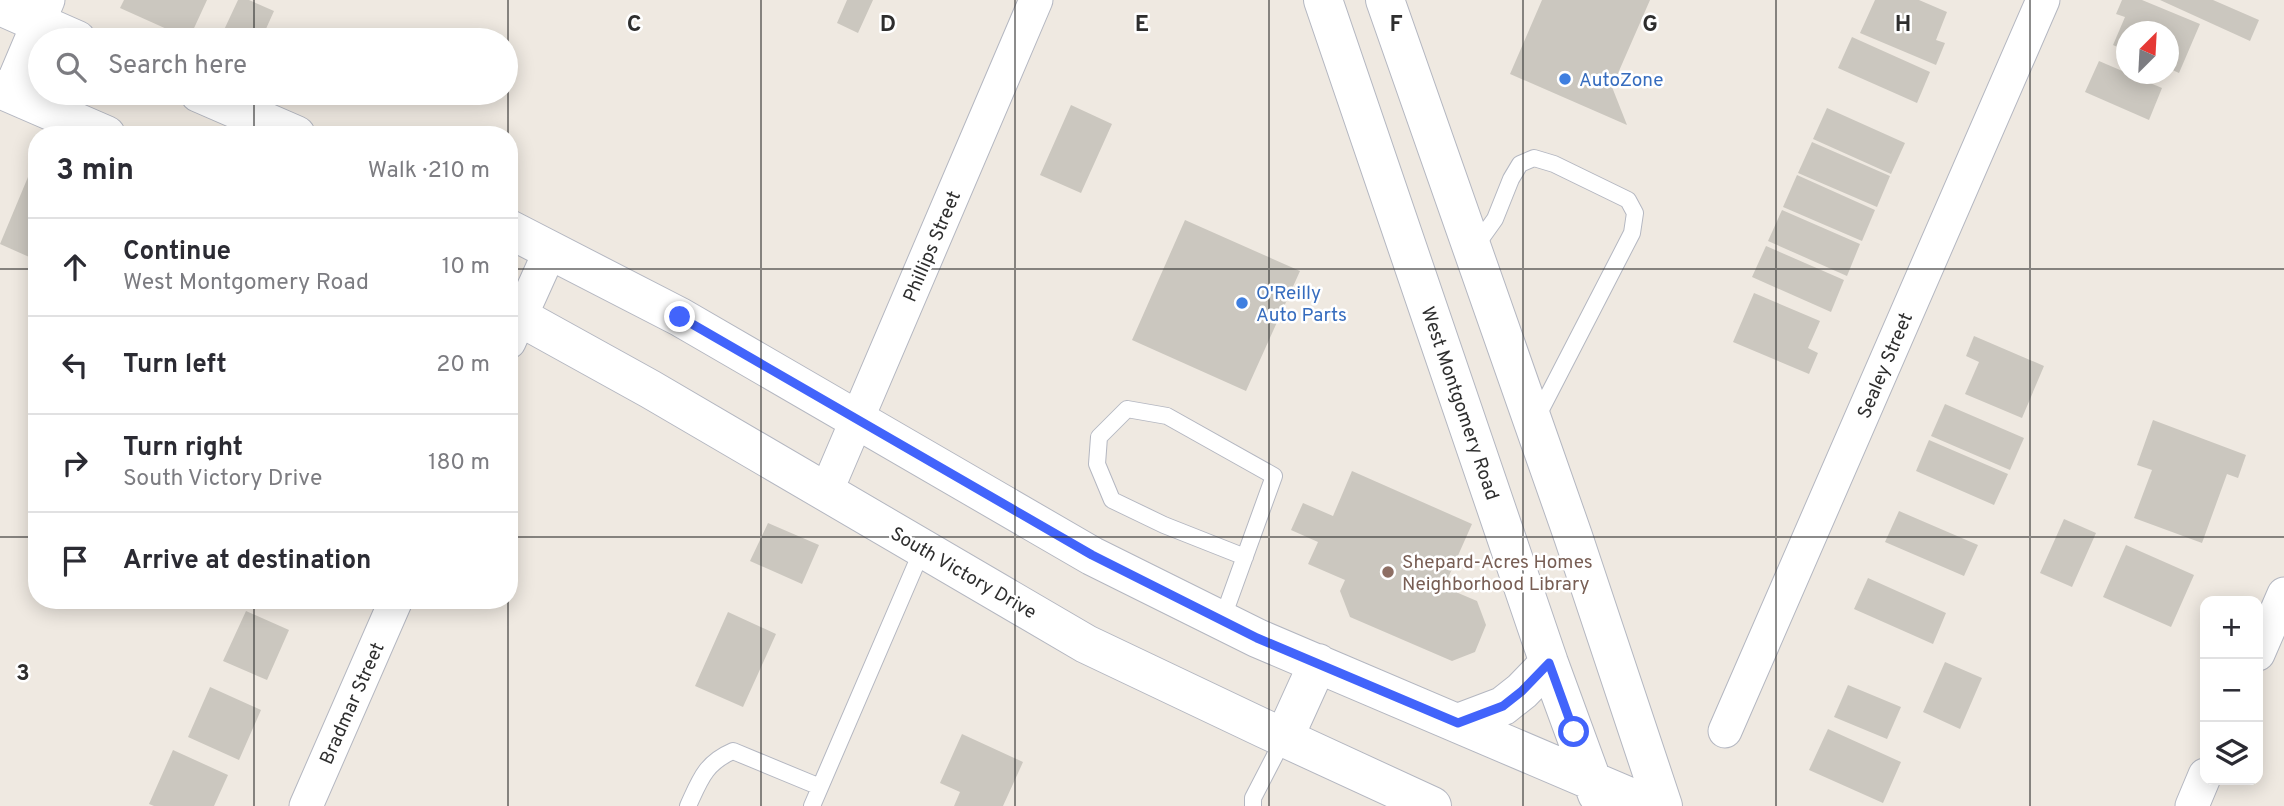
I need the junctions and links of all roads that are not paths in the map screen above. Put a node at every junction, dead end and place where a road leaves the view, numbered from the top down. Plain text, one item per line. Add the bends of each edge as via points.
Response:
1 (1036, 0) edge
2 (1323, 0) edge
3 (1385, 0) edge
4 (2043, 0) edge
5 (0, 6) edge
6 (43, 12) edge
7 (35, 28) edge
8 (62, 28) edge
9 (28, 42) edge
10 (4, 90) edge
11 (28, 101) edge
12 (38, 105) edge
13 (227, 105) edge
14 (86, 126) edge
15 (275, 126) edge
16 (518, 233) edge
17 (551, 249) junction
18 (1472, 251) junction
19 (1413, 264) junction
20 (518, 313) edge
21 (518, 326) edge
22 (857, 420) junction
23 (1533, 424) junction
24 (826, 492) junction
25 (923, 548) junction
26 (1245, 557) junction
27 (2284, 594) edge
28 (392, 609) edge
29 (1222, 620) junction
30 (2263, 642) edge
31 (1318, 663) junction
32 (1549, 663) junction
33 (1458, 723) junction
34 (1725, 731) dead end
35 (1284, 738) junction
36 (2201, 785) edge
37 (820, 787) junction
38 (1597, 793) edge
39 (306, 806) edge
40 (688, 806) edge
41 (812, 806) edge
42 (1252, 806) edge
43 (1432, 806) edge
44 (1651, 806) edge
45 (1662, 806) edge
46 (2192, 806) edge

1 - 22 street, Phillips Street
2 - 19 main road, West Montgomery Road
3 - 18 main road
4 - 34 street, Sealey Street
5 - 6 main road
6 - 7 street
6 - 8 main road
9 - 10 street
10 - 11 main road
12 - 14 main road
13 - 15 main road
16 - 17 main road
17 - 20 street
17 - 22 main road via 680,317
18 - 19 main road
18 - 23 main road
18 - 23 lane via 1495,219 1520,164 1534,158 1628,200 1635,213 1632,233
19 - 32 main road, West Montgomery Road
21 - 24 main road, South Victory Drive
22 - 24 street, Phillips Street
22 - 29 main road via 1092,555
23 - 45 main road
24 - 25 main road, South Victory Drive
25 - 35 main road, South Victory Drive via 1086,643
25 - 37 lane
26 - 26 lane via 1274,477 1167,416 1127,409 1098,437 1097,464 1112,499
26 - 29 lane
27 - 30 street
28 - 39 street, Bradmar Street
29 - 31 main road
31 - 33 main road
31 - 35 main road
32 - 33 main road via 1503,706
32 - 38 main road, West Montgomery Road
33 - 38 main road
35 - 42 lane
35 - 43 main road, South Victory Drive
36 - 46 street
37 - 40 lane via 733,751 717,758 702,775
37 - 41 lane
38 - 44 main road

